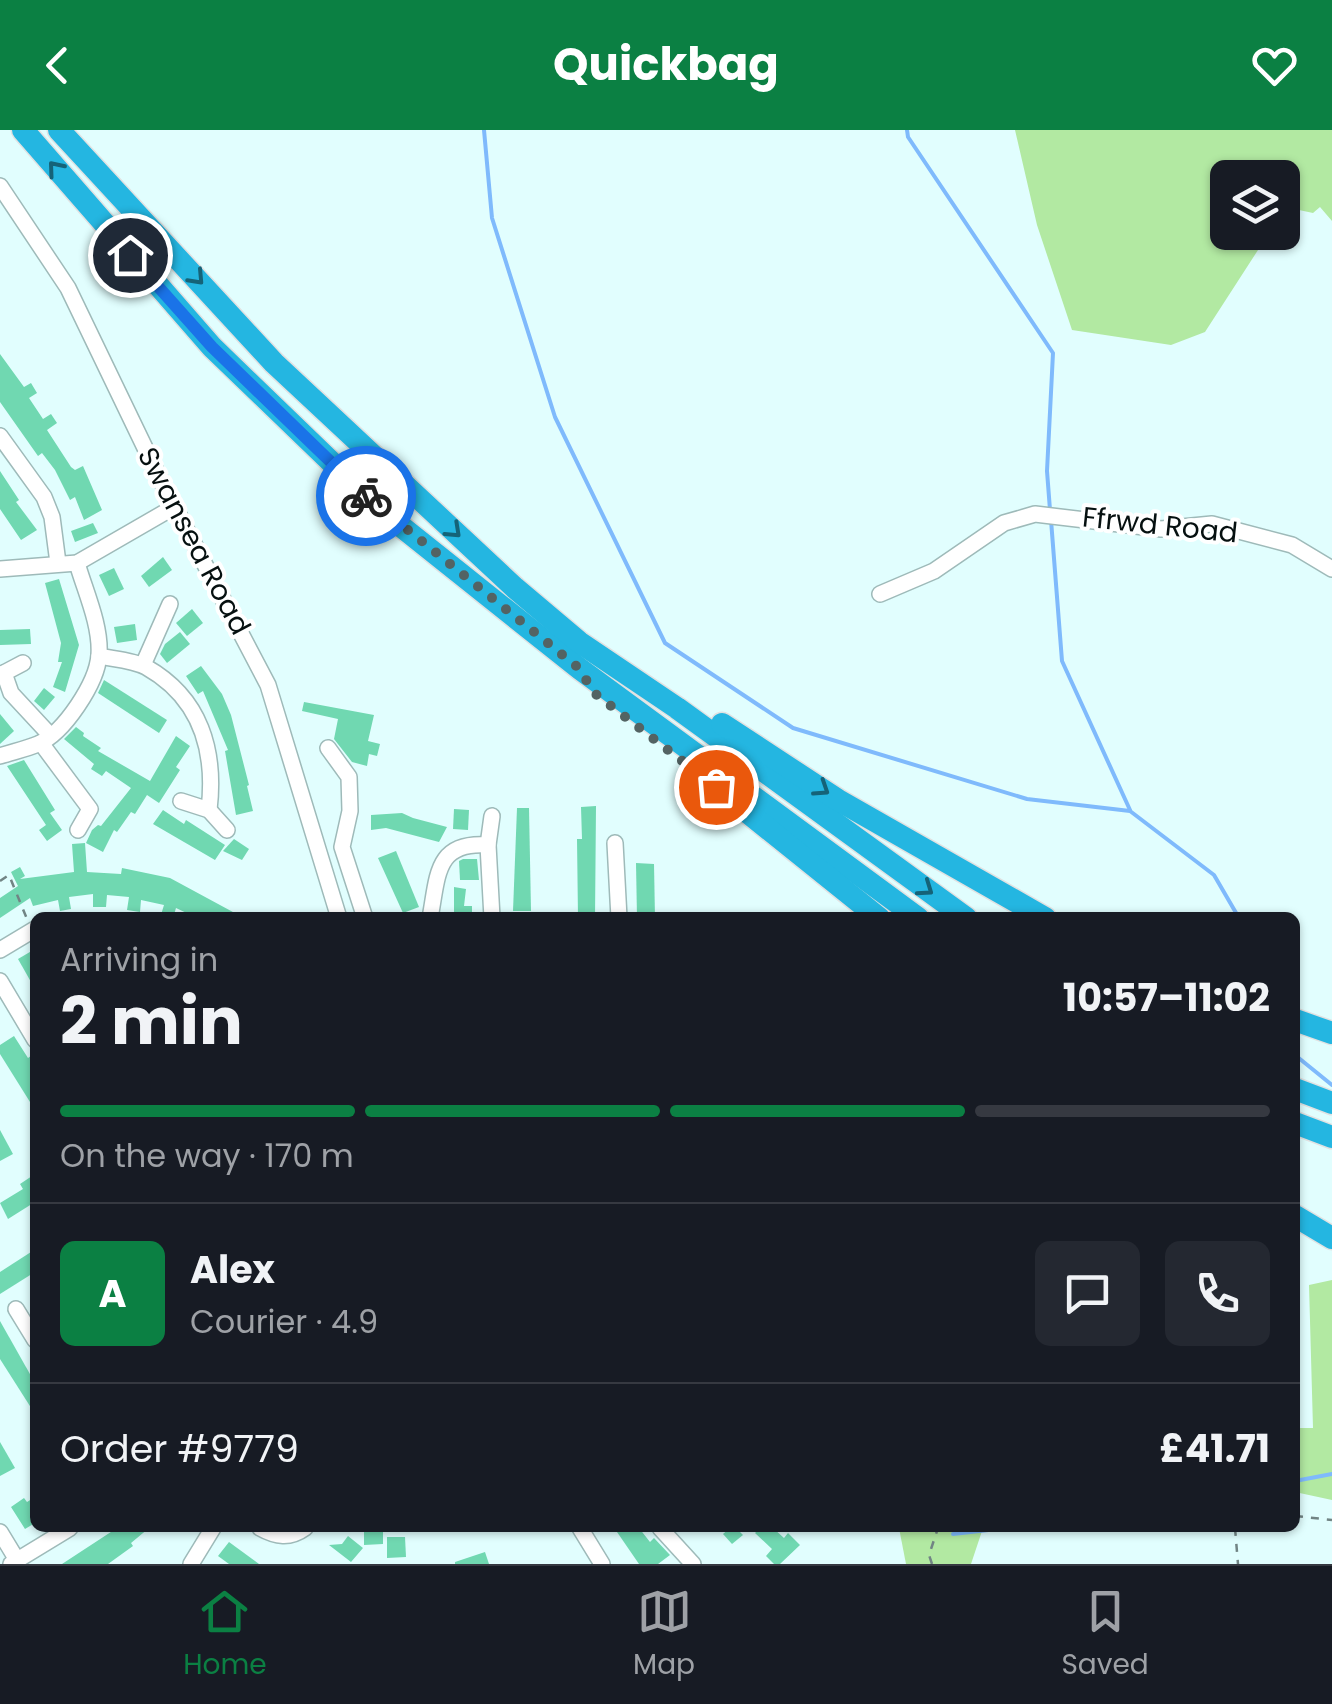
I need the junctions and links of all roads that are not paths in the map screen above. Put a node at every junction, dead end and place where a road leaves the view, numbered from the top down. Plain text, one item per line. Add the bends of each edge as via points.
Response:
1 (23, 130) edge
2 (60, 130) edge
3 (0, 186) edge
4 (0, 436) edge
5 (174, 506) junction
6 (77, 563) junction
7 (58, 564) junction
8 (0, 568) edge
9 (1332, 569) edge
10 (880, 594) dead end
11 (170, 604) dead end
12 (99, 656) junction
13 (23, 663) dead end
14 (143, 665) junction
15 (580, 669) junction
16 (2, 674) edge
17 (677, 708) junction
18 (45, 739) junction
19 (328, 748) dead end
20 (0, 756) edge
21 (106, 797) dead end
22 (180, 801) dead end
23 (90, 809) junction
24 (209, 810) junction
25 (492, 816) dead end
26 (78, 830) dead end
27 (228, 830) dead end
28 (615, 843) dead end
29 (488, 844) junction
30 (336, 912) edge
31 (363, 912) edge
32 (431, 912) edge
33 (492, 912) edge
34 (619, 912) edge
35 (871, 912) edge
36 (910, 912) edge
37 (958, 912) edge
38 (1034, 912) edge
39 (30, 932) edge
40 (0, 950) edge
41 (0, 981) edge
42 (1300, 1022) edge
43 (30, 1032) edge
44 (1332, 1033) edge
45 (1300, 1091) edge
46 (1332, 1103) edge
47 (1300, 1125) edge
48 (1332, 1137) edge
49 (1300, 1219) edge
50 (1332, 1238) edge
51 (17, 1309) dead end
52 (30, 1331) edge
53 (0, 1532) edge
54 (63, 1532) edge
55 (210, 1532) edge
56 (268, 1532) edge
57 (296, 1532) edge
58 (664, 1532) edge
59 (584, 1533) edge
60 (597, 1561) edge
61 (14, 1562) edge
62 (195, 1562) edge
63 (693, 1564) edge

15 -> 1 highway via 383,512 212,347
2 -> 17 highway via 288,376 528,599
3 - 5 street, Swansea Road via 68,288
4 - 7 street via 44,498
5 - 6 street
5 - 30 street, Swansea Road via 268,685
6 - 7 street
6 - 12 street
7 - 8 street
9 - 10 street, Ffrwd Road via 1292,545 1212,524 1161,529 1036,514 1004,524 910,584
11 - 14 street
12 - 14 street
12 - 18 street via 76,710
13 - 16 street
14 - 24 street via 176,690 203,728 213,777
15 - 35 highway via 593,692
15 - 36 highway
16 - 18 street
17 -> 37 highway
17 -> 38 highway via 709,716 838,800
18 - 20 street
18 - 23 street
19 - 31 street via 349,777 342,848
21 - 23 street
22 - 24 street
23 - 26 street
24 - 27 street
25 - 29 street
28 - 34 street
29 - 32 street via 456,847 445,857
29 - 33 street
39 - 40 street
41 - 43 street
42 - 44 highway
45 - 46 highway
47 - 48 highway
49 - 50 highway
51 - 52 street
53 - 61 street
54 - 61 street
55 - 62 street
56 - 57 street
58 - 63 street
59 - 60 street

